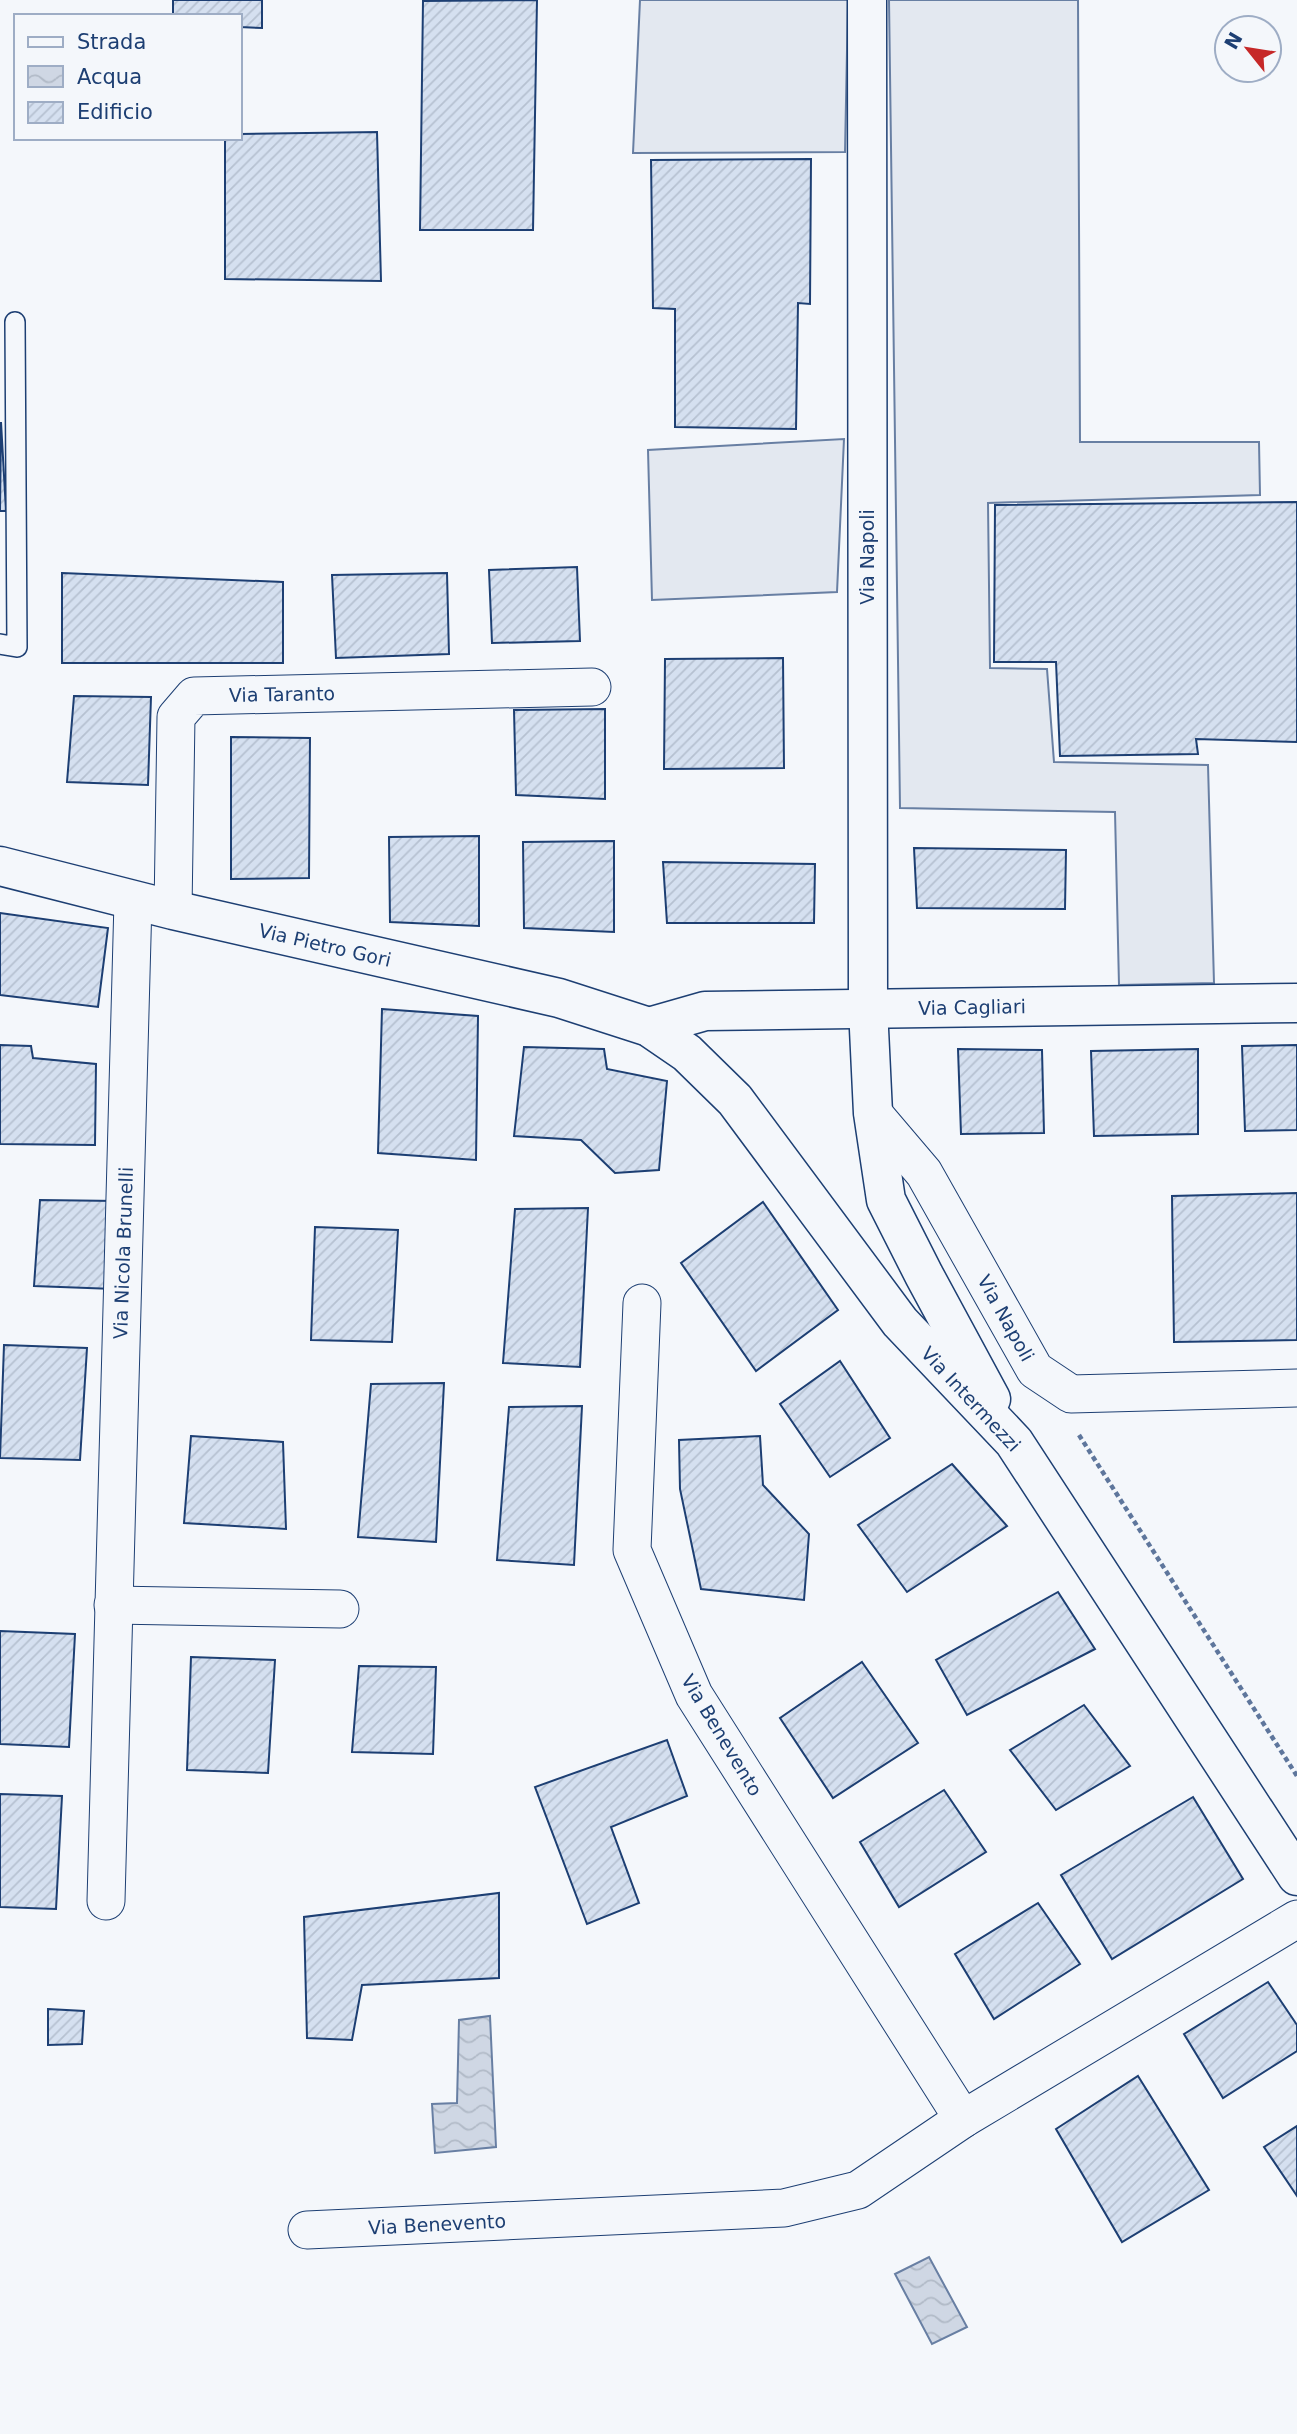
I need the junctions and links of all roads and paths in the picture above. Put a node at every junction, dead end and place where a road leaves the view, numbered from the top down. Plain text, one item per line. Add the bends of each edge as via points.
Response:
1 (867, 0) edge
2 (15, 322) dead end
3 (0, 644) edge
4 (592, 687) dead end
5 (0, 866) edge
6 (133, 901) junction
7 (173, 910) junction
8 (1297, 1003) edge
9 (868, 1008) junction
10 (649, 1027) junction
11 (873, 1113) junction
12 (642, 1303) dead end
13 (1297, 1388) edge
14 (1072, 1425) dead end
15 (1014, 1442) junction
16 (113, 1605) junction
17 (340, 1609) dead end
18 (1297, 1776) edge
19 (1297, 1876) edge
20 (106, 1901) dead end
21 (1297, 1919) edge
22 (963, 2119) junction
23 (307, 2230) dead end

1 - 9 street, Via Napoli
2 - 3 lane via 17,647
4 - 7 street, Via Taranto via 194,695 176,718
5 - 6 street, Via Pietro Gori
6 - 7 street, Via Pietro Gori
6 - 16 street, Via Nicola Brunelli
7 - 10 street, Via Pietro Gori via 559,998
8 - 9 street, Via Cagliari
9 - 10 street, Via Cagliari via 705,1011
9 - 11 street, Via Napoli
10 - 15 street, Via Intermezzi via 687,1054 735,1100 900,1322
11 - 13 street, Via Napoli via 924,1173 1035,1370 1071,1394
11 - 15 street, Via Napoli via 886,1199
12 - 22 street, Via Benevento via 632,1550 694,1695
14 - 18 path
15 - 19 street, Via Intermezzi
16 - 17 street
16 - 20 street, Via Nicola Brunelli
21 - 22 street, Via Benevento
22 - 23 street, Via Benevento via 858,2190 784,2208

